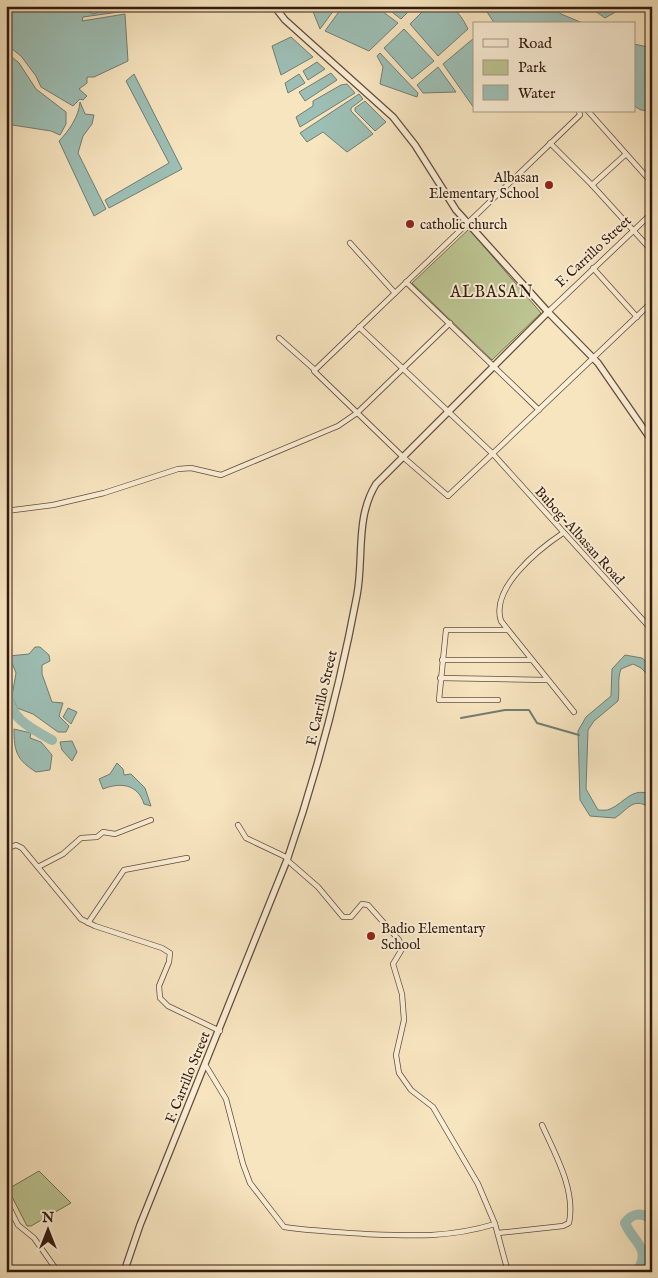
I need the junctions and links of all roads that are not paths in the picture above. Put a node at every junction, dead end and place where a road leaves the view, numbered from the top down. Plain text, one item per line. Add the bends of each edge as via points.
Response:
1 (274, 6) edge
2 (579, 112) edge
3 (589, 112) edge
4 (550, 144) junction
5 (626, 154) junction
6 (652, 183) edge
7 (592, 185) junction
8 (652, 213) edge
9 (469, 224) junction
10 (633, 232) junction
11 (350, 243) dead end
12 (652, 251) edge
13 (593, 268) junction
14 (406, 282) junction
15 (396, 292) junction
16 (652, 302) edge
17 (548, 312) junction
18 (636, 317) junction
19 (450, 323) junction
20 (359, 327) junction
21 (279, 338) dead end
22 (593, 358) junction
23 (493, 366) junction
24 (403, 368) junction
25 (315, 370) junction
26 (539, 410) junction
27 (449, 412) junction
28 (357, 413) junction
29 (652, 441) edge
30 (493, 454) junction
31 (402, 457) junction
32 (6, 510) edge
33 (563, 533) junction
34 (507, 630) junction
35 (652, 630) edge
36 (442, 660) junction
37 (531, 660) junction
38 (440, 678) junction
39 (547, 680) junction
40 (498, 700) dead end
41 (574, 712) dead end
42 (151, 820) dead end
43 (238, 825) dead end
44 (6, 850) edge
45 (187, 858) dead end
46 (288, 859) junction
47 (38, 867) junction
48 (88, 923) junction
49 (220, 1030) junction
50 (206, 1066) junction
51 (542, 1125) dead end
52 (6, 1201) edge
53 (495, 1224) junction
54 (498, 1233) junction
55 (58, 1272) edge
56 (124, 1272) edge
57 (508, 1272) edge

1 - 9 street via 285,20 393,117
2 - 4 street via 580,115
3 - 5 street
4 - 7 street
4 - 9 street
5 - 6 street
5 - 7 street
7 - 10 street
8 - 10 street, F. Carrillo Street
9 - 14 street
9 - 17 street
10 - 12 street
10 - 13 street, F. Carrillo Street
11 - 15 street
13 - 17 street, F. Carrillo Street
13 - 18 street
14 - 15 street
14 - 19 street
15 - 20 street
16 - 18 street
17 - 22 street
17 - 23 street, F. Carrillo Street
18 - 22 street
19 - 23 street
19 - 24 street
20 - 24 street, Bubog-Albasan Road
20 - 25 street
21 - 25 street
22 - 26 street
22 - 29 street
23 - 26 street
23 - 27 street, F. Carrillo Street
24 - 27 street, Bubog-Albasan Road
24 - 28 street
25 - 28 street
26 - 30 street
27 - 30 street, Bubog-Albasan Road
27 - 31 street, F. Carrillo Street
28 - 31 street
28 - 32 street via 329,431 221,475 191,468 178,469 104,493 53,505
30 - 31 street via 448,496
30 - 33 street, Bubog-Albasan Road
31 - 46 street, F. Carrillo Street via 376,484 364,512 357,592 338,688
33 - 34 street via 530,558 504,593 499,616
33 - 35 street, Bubog-Albasan Road
34 - 36 street via 446,630
34 - 37 street
36 - 37 street
36 - 38 street
37 - 39 street
38 - 39 street
38 - 40 street via 439,700
39 - 41 street
42 - 47 street via 116,834 103,832 98,836 81,838 63,854
43 - 46 street via 246,838
44 - 47 street via 16,845 22,848
45 - 48 street via 124,870
46 - 49 street, F. Carrillo Street
46 - 53 street via 318,887 343,917 351,916 362,904 368,905 399,940 402,949 393,964 402,994 404,1020 396,1055 399,1073 411,1090 432,1106 442,1121 478,1184
47 - 48 street
48 - 49 street via 170,953 159,986 160,998 168,1006
49 - 50 street, F. Carrillo Street
50 - 53 street via 226,1099 250,1183 284,1227 427,1237 467,1232
50 - 56 street, F. Carrillo Street via 140,1225
51 - 54 street via 565,1178 571,1215 569,1223
52 - 55 street via 18,1225 34,1238
53 - 54 street
54 - 57 street

